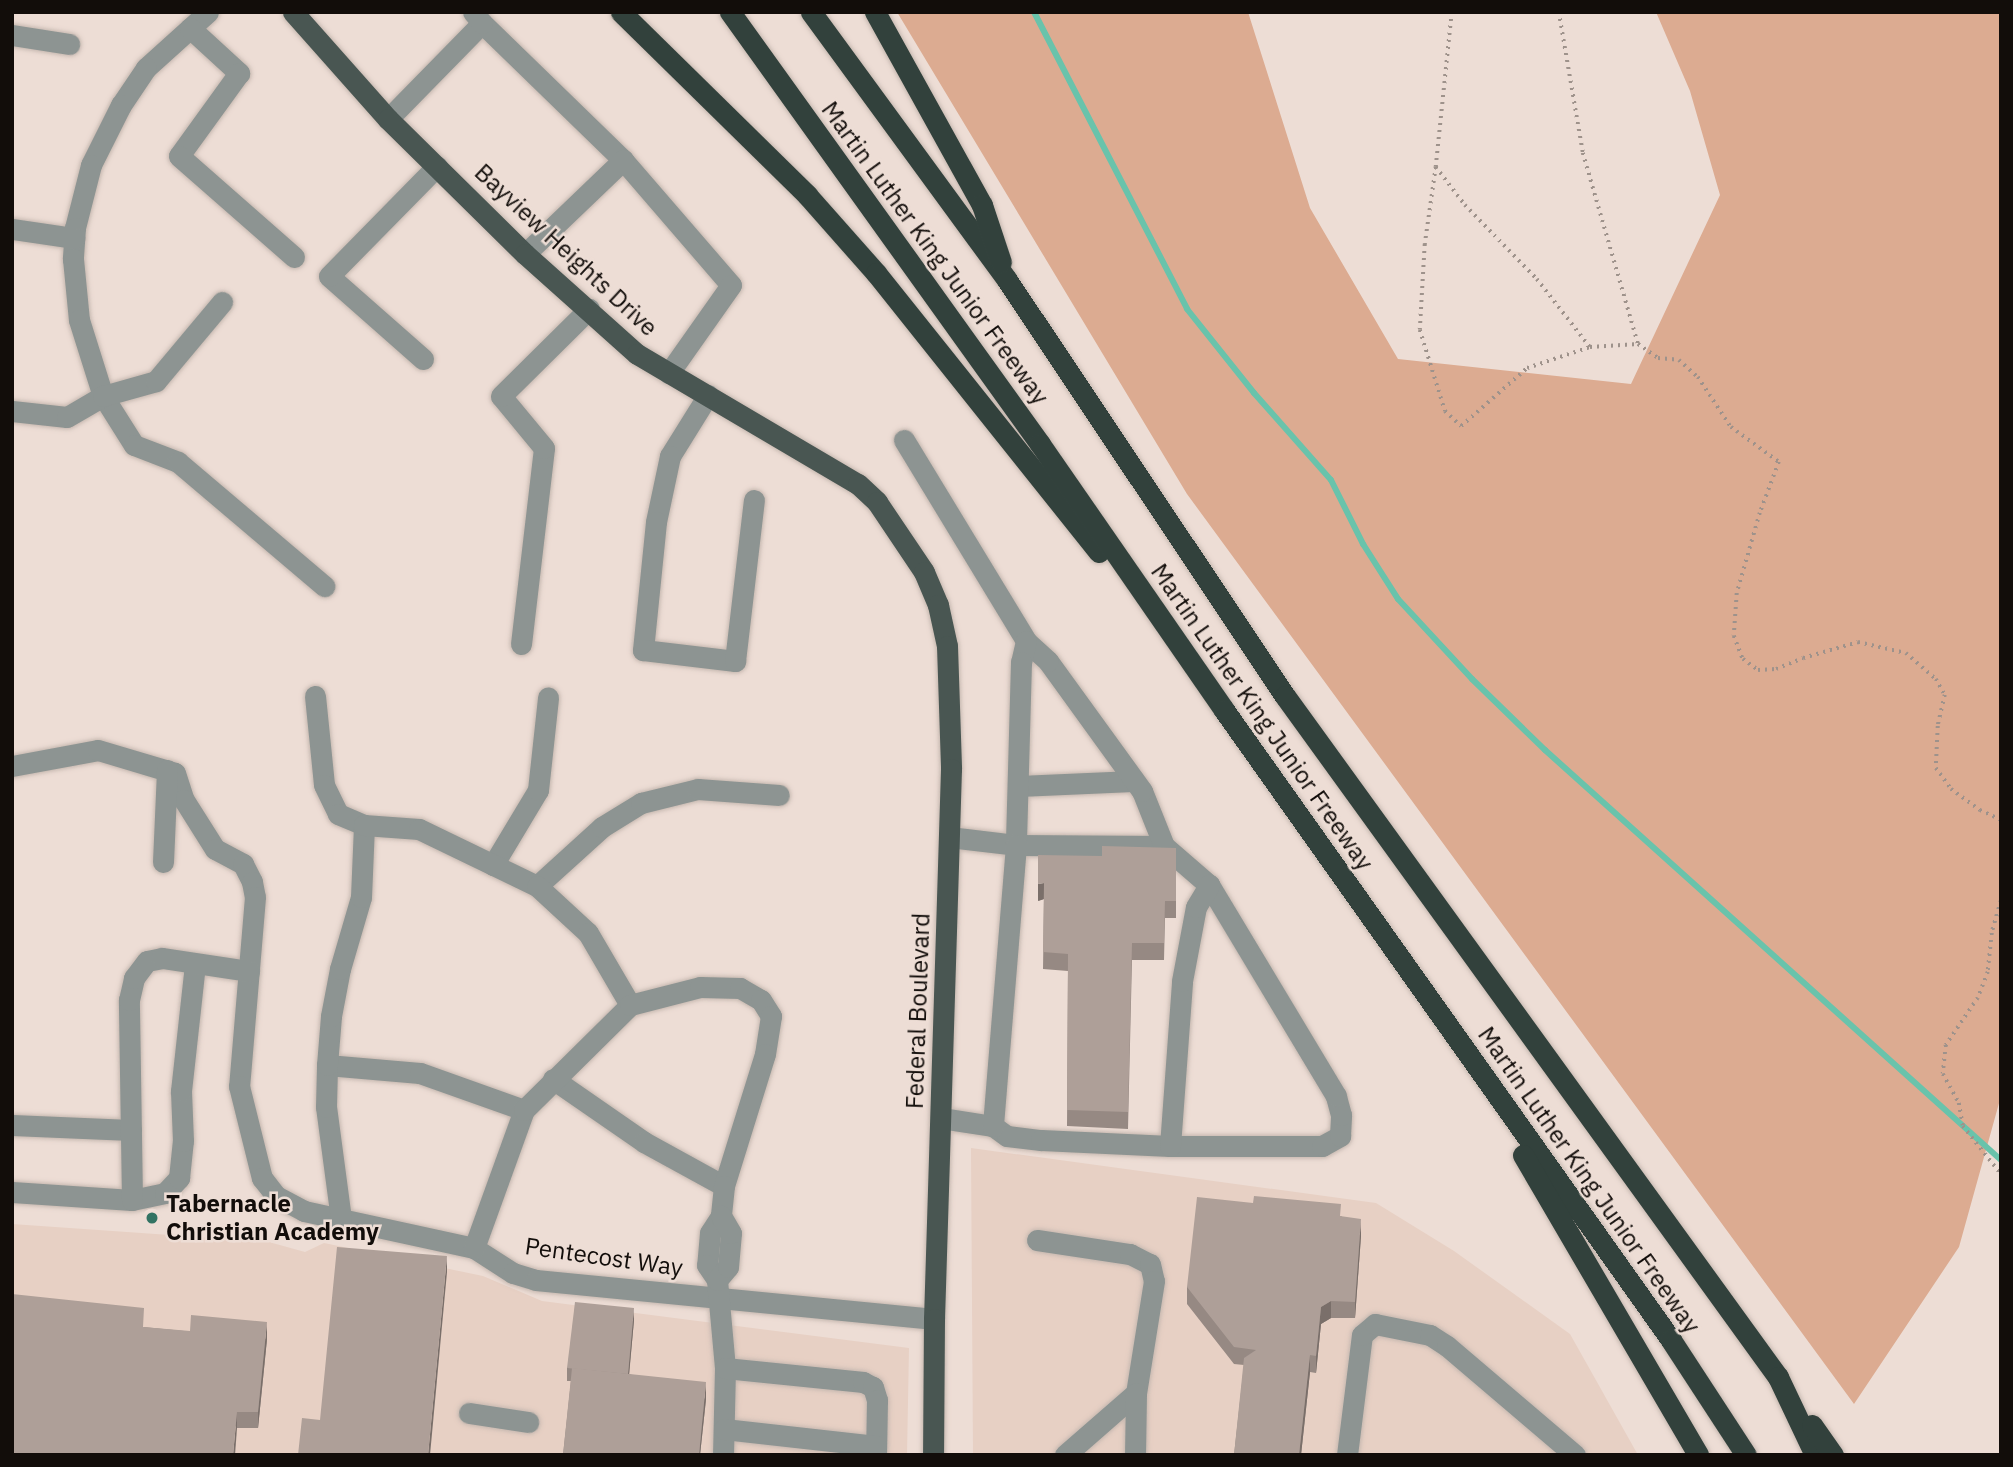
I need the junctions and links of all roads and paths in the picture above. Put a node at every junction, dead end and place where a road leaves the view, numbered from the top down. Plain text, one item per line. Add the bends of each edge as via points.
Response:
1 (208, 12) edge
2 (293, 12) edge
3 (621, 12) edge
4 (730, 12) edge
5 (811, 12) edge
6 (875, 12) edge
7 (1452, 12) edge
8 (1559, 12) edge
9 (477, 18) edge
10 (190, 28) junction
11 (12, 35) edge
12 (69, 44) dead end
13 (388, 119) junction
14 (623, 160) junction
15 (437, 166) junction
16 (1436, 167) junction
17 (12, 229) edge
18 (74, 238) junction
19 (525, 254) junction
20 (294, 257) dead end
21 (1007, 280) junction
22 (222, 302) dead end
23 (589, 309) junction
24 (1638, 344) junction
25 (1590, 347) junction
26 (423, 359) dead end
27 (669, 373) junction
28 (103, 396) junction
29 (708, 396) junction
30 (12, 411) edge
31 (904, 440) dead end
32 (754, 500) dead end
33 (924, 572) joint
34 (324, 586) dead end
35 (1026, 641) junction
36 (521, 644) dead end
37 (315, 696) dead end
38 (548, 698) dead end
39 (1224, 710) junction
40 (12, 766) edge
41 (167, 770) junction
42 (1134, 781) junction
43 (1018, 786) junction
44 (779, 795) dead end
45 (2001, 820) edge
46 (364, 825) junction
47 (950, 837) junction
48 (1016, 845) junction
49 (1164, 846) junction
50 (163, 862) dead end
51 (493, 865) junction
52 (1209, 885) junction
53 (537, 886) junction
54 (2001, 901) edge
55 (195, 964) junction
56 (249, 971) junction
57 (630, 1005) junction
58 (1444, 1020) junction
59 (327, 1065) junction
60 (554, 1079) junction
61 (524, 1110) junction
62 (941, 1118) junction
63 (12, 1125) edge
64 (993, 1126) junction
65 (131, 1130) junction
66 (1170, 1146) junction
67 (2001, 1174) edge
68 (724, 1186) junction
69 (12, 1192) edge
70 (132, 1200) junction
71 (341, 1219) junction
72 (1037, 1240) dead end
73 (474, 1248) junction
74 (717, 1289) junction
75 (934, 1320) junction
76 (726, 1368) junction
77 (1778, 1377) junction
78 (1136, 1393) junction
79 (470, 1413) dead end
80 (528, 1422) dead end
81 (724, 1429) junction
82 (876, 1450) edge
83 (723, 1455) edge
84 (933, 1455) edge
85 (1065, 1455) edge
86 (1135, 1455) edge
87 (1347, 1455) edge
88 (1575, 1455) edge
89 (1698, 1455) edge
90 (1746, 1455) edge
91 (1815, 1455) edge
92 (1833, 1455) edge

1 - 10 street
2 - 13 main road, Bayview Heights Drive
3 - 39 highway via 807,195 876,273
4 - 39 highway, Martin Luther King Junior Freeway
5 - 21 highway, Martin Luther King Junior Freeway
6 - 21 highway via 982,205
7 - 16 path
8 - 24 path via 1583,153
9 - 13 street
9 - 14 street
10 - 18 street via 146,68 121,105 91,165
10 - 20 street via 239,73 179,156
11 - 12 street
13 - 15 main road, Bayview Heights Drive
14 - 19 street
14 - 27 street via 731,285
15 - 19 main road, Bayview Heights Drive
15 - 26 street via 329,276
16 - 25 path via 1465,205 1537,279
16 - 25 path via 1420,330 1445,411 1461,426 1527,368
17 - 18 street
18 - 28 street via 79,320
19 - 23 main road, Bayview Heights Drive
21 - 77 highway, Martin Luther King Junior Freeway via 1285,696
22 - 28 street via 156,381
23 - 27 main road, Bayview Heights Drive via 637,354
23 - 36 street via 500,396 544,448
24 - 25 path
24 - 45 path via 1658,358 1679,360 1698,377 1731,427 1779,462 1737,593 1734,636 1743,659 1758,670 1776,669 1858,642 1906,653 1936,679 1945,695 1936,768 1951,789
27 - 29 main road, Bayview Heights Drive
28 - 30 street via 66,417
28 - 34 street via 134,445 178,462
29 - 32 street via 670,456 656,522 643,650 735,661
29 - 33 main road, Bayview Heights Drive via 858,484 877,502
31 - 35 street
33 - 47 main road, Federal Boulevard via 938,605 947,646
35 - 42 street via 1048,661
35 - 43 street via 1021,662
37 - 46 street via 324,785 338,814
38 - 51 street via 538,790
39 - 58 highway, Martin Luther King Junior Freeway
40 - 41 street via 98,750
41 - 50 street
41 - 56 street, Pentecost Way via 175,773 184,800 215,849 243,864 252,882 255,897
42 - 43 street
42 - 49 street
43 - 48 street
44 - 53 street via 698,789 641,803 602,827
46 - 51 street via 419,829
46 - 59 street via 361,897 340,969
47 - 48 street
47 - 62 main road, Federal Boulevard
48 - 49 street
48 - 64 street
49 - 52 street
51 - 53 street
52 - 66 street via 1196,907 1182,981
52 - 66 street via 1336,1096 1340,1136 1322,1146
53 - 57 street via 588,933
54 - 67 path via 1988,972 1978,998 1947,1045 1943,1074 1959,1103 1963,1126
55 - 56 street
55 - 65 street via 162,958 147,961 134,978 129,1000
55 - 70 street via 181,1091 179,1178 165,1193
56 - 71 street, Pentecost Way via 239,1086 262,1178 276,1196 304,1211
57 - 60 street
57 - 68 street via 700,987 740,988 761,1000 771,1016 765,1055
58 - 89 highway
58 - 90 highway, Martin Luther King Junior Freeway via 1671,1340
59 - 61 street via 420,1073
59 - 71 street via 326,1108
60 - 61 street
60 - 68 street via 645,1142
61 - 73 street
62 - 64 street
62 - 75 main road, Federal Boulevard
63 - 65 street
64 - 66 street via 1007,1136 1041,1140
65 - 70 street
68 - 74 street via 721,1216 731,1233 728,1267
69 - 70 street
71 - 73 street, Pentecost Way
72 - 78 street via 1130,1254 1150,1264 1154,1281
73 - 74 street, Pentecost Way via 513,1273 536,1280
74 - 75 street, Pentecost Way
74 - 76 street
75 - 84 main road, Federal Boulevard
76 - 81 street
76 - 82 street via 863,1382 873,1387
77 - 91 highway, Martin Luther King Junior Freeway
77 - 92 highway
78 - 85 street
78 - 86 street
79 - 80 street
81 - 82 street
81 - 83 street
87 - 88 street via 1362,1335 1375,1324 1430,1335 1447,1346

